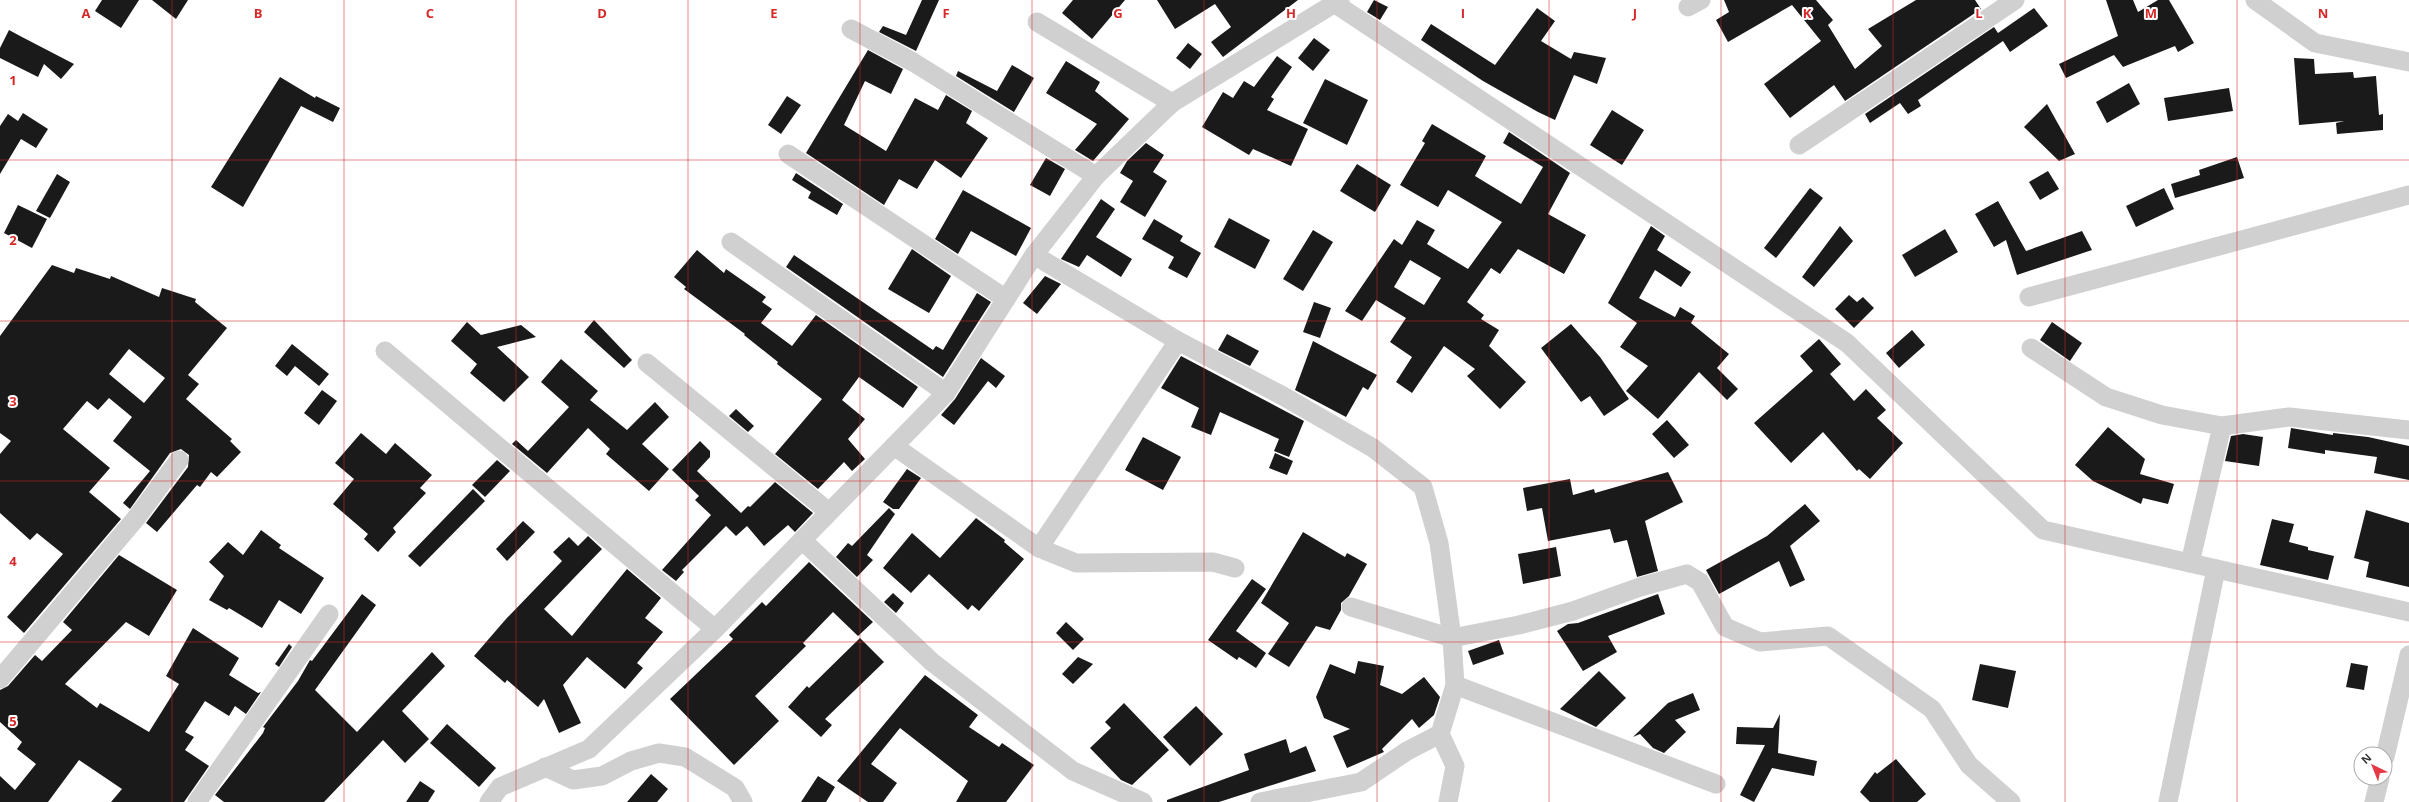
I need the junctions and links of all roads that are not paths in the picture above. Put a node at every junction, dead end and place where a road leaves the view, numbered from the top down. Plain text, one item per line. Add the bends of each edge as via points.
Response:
1 (2015, 0) edge
2 (2255, 0) edge
3 (1337, 2) edge
4 (1037, 22) dead end
5 (851, 29) dead end
6 (2409, 62) edge
7 (1172, 104) junction
8 (1799, 145) dead end
9 (788, 154) dead end
10 (1096, 176) junction
11 (2409, 195) edge
12 (731, 242) dead end
13 (1034, 256) junction
14 (2029, 297) dead end
15 (1006, 299) junction
16 (1178, 341) junction
17 (2031, 348) dead end
18 (384, 351) dead end
19 (647, 363) dead end
20 (946, 393) junction
21 (2222, 426) junction
22 (2409, 430) edge
23 (894, 446) junction
24 (179, 460) dead end
25 (829, 512) junction
26 (802, 540) junction
27 (1039, 548) junction
28 (2190, 564) junction
29 (1235, 568) dead end
30 (2216, 569) junction
31 (1351, 607) dead end
32 (2409, 612) edge
33 (329, 614) dead end
34 (715, 629) junction
35 (1452, 638) junction
36 (2409, 655) edge
37 (1, 676) edge
38 (1455, 685) junction
39 (1440, 734) junction
40 (2388, 746) edge
41 (545, 767) junction
42 (1716, 784) dead end
43 (2378, 786) edge
44 (197, 802) edge
45 (489, 802) edge
46 (743, 802) edge
47 (1143, 802) edge
48 (1260, 802) edge
49 (1448, 802) edge
50 (2011, 802) edge
51 (2168, 802) edge
52 (2374, 802) edge

1 - 8 street
2 - 6 street via 2315,43
3 - 7 street
3 - 28 street via 1847,343 2044,530
4 - 7 street
5 - 10 street via 913,62
7 - 10 street
9 - 15 street
10 - 13 street
11 - 14 street
12 - 20 street
13 - 15 street
13 - 16 street
15 - 20 street
16 - 27 street
16 - 35 street via 1283,396 1373,448 1423,487 1439,543
17 - 21 street via 2106,397 2162,415
18 - 34 street
19 - 25 street
20 - 23 street
21 - 22 street via 2289,418
21 - 28 street
23 - 25 street
23 - 27 street
24 - 37 street via 137,517
25 - 26 street
26 - 34 street
26 - 47 street via 932,662 1073,771
27 - 29 street via 1076,563 1213,562
28 - 30 street
30 - 32 street
30 - 51 street
31 - 35 street
33 - 44 street
34 - 41 street via 588,749
35 - 38 street
35 - 50 street via 1574,611 1640,587 1687,574 1700,582 1725,627 1760,642 1828,636 1932,709 1969,765
36 - 40 street
38 - 39 street
38 - 42 street
39 - 48 street via 1407,751 1361,782
39 - 49 street via 1455,766
41 - 45 street via 500,787
41 - 46 street via 573,780 602,776 631,761 659,753 685,757 735,788
43 - 52 street

